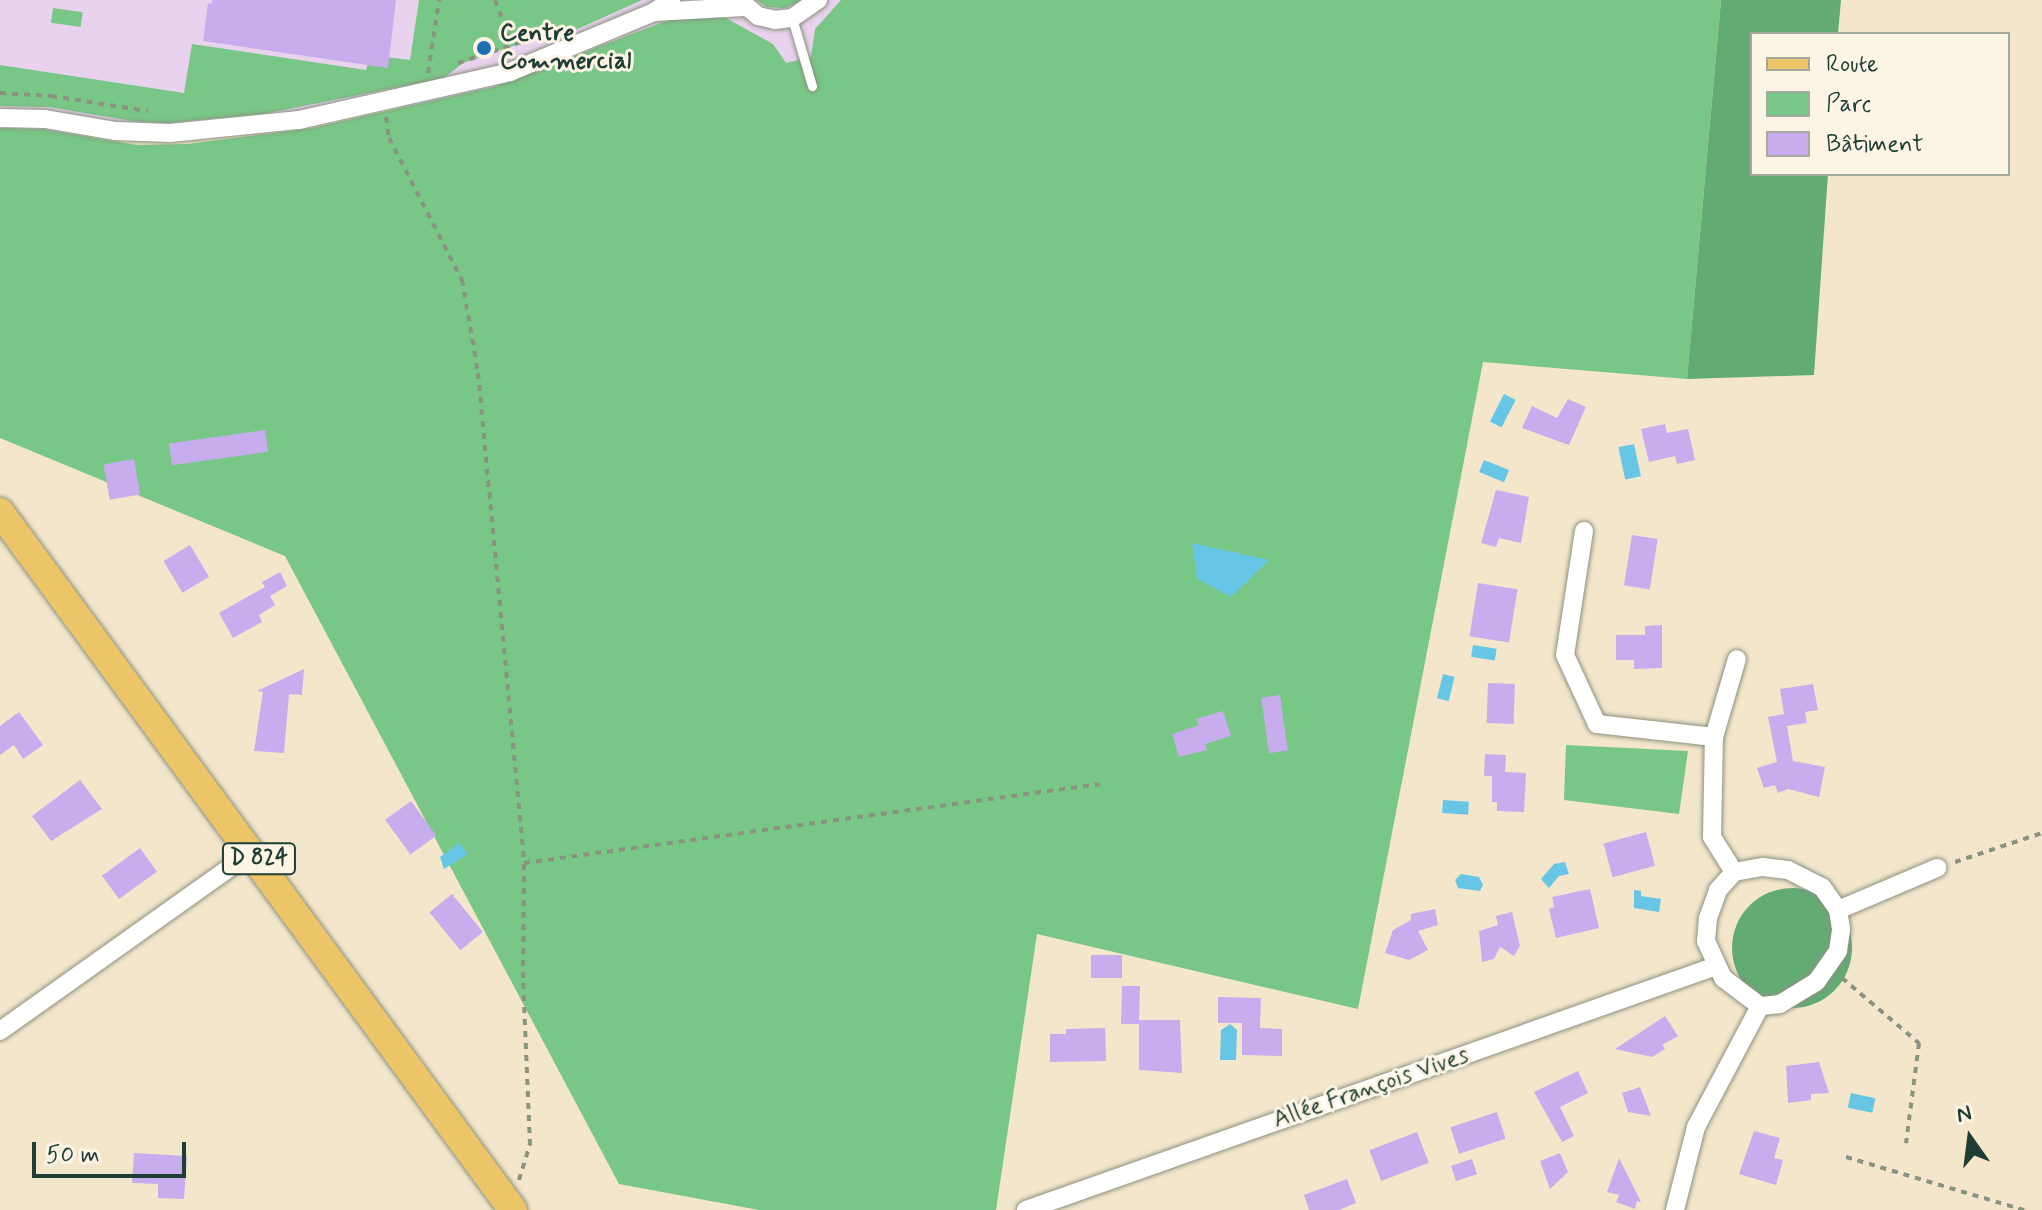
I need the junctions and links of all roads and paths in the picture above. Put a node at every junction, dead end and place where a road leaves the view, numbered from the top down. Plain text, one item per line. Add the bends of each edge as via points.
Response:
1 (439, 0) edge
2 (495, 0) edge
3 (671, 0) edge
4 (818, 0) edge
5 (741, 3) edge
6 (654, 12) junction
7 (792, 18) junction
8 (557, 30) dead end
9 (512, 44) junction
10 (449, 70) dead end
11 (439, 73) dead end
12 (812, 86) dead end
13 (0, 93) edge
14 (384, 102) junction
15 (155, 113) dead end
16 (0, 118) edge
17 (0, 512) edge
18 (1584, 531) dead end
19 (1737, 659) dead end
20 (1714, 737) junction
21 (1100, 784) dead end
22 (2042, 833) edge
23 (253, 851) junction
24 (524, 863) junction
25 (1937, 868) joint
26 (1734, 872) junction
27 (1838, 910) junction
28 (1716, 966) junction
29 (1828, 967) junction
30 (1760, 1006) junction
31 (0, 1031) edge
32 (1906, 1143) dead end
33 (1846, 1157) dead end
34 (509, 1205) edge
35 (1026, 1210) edge
36 (1675, 1210) edge
37 (2024, 1210) edge

1 - 11 path via 428,76
2 - 9 path
3 - 6 street
4 - 7 street
5 - 6 street
5 - 7 street via 775,20
6 - 14 street via 510,72
7 - 12 lane
8 - 9 path
9 - 10 path
13 - 15 path
14 - 16 street via 299,120 170,133
14 - 24 path via 389,138 462,280 478,373
17 - 23 main road, D 824
18 - 20 street via 1565,655 1597,724
19 - 20 street
20 - 26 street via 1712,837
21 - 24 path
22 - 25 path
23 - 31 street
23 - 34 main road, D 824
24 - 34 path via 530,1145
25 - 27 street
26 - 27 street via 1788,870 1822,887
26 - 28 street via 1718,890 1708,918 1706,941
27 - 29 street via 1838,951
28 - 30 street
28 - 35 street, Allée François Vives
29 - 30 street via 1800,995
29 - 32 path via 1919,1043
30 - 36 street via 1696,1127
33 - 37 path

